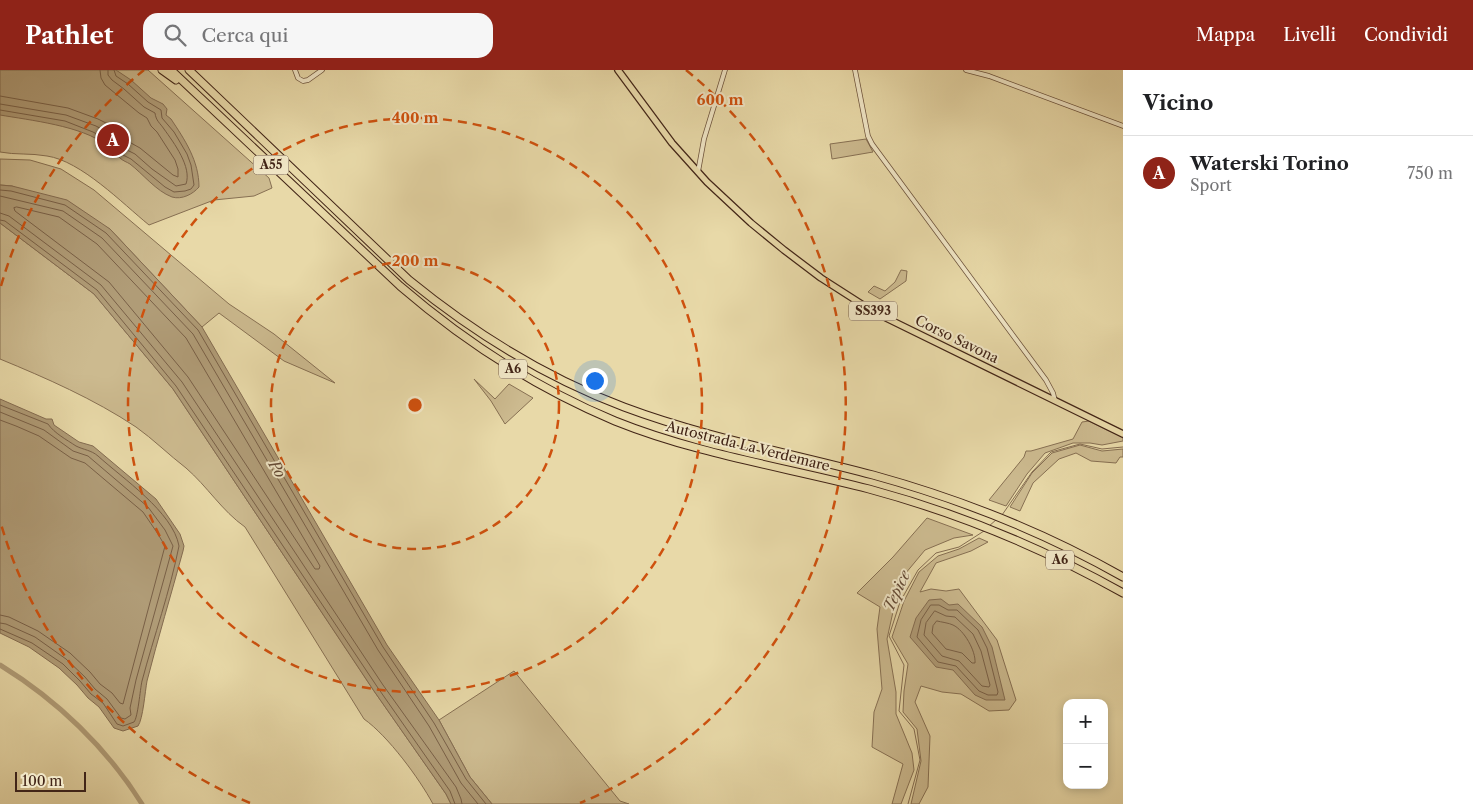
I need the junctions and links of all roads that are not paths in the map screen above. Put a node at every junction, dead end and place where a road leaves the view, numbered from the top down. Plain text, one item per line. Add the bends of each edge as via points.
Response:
1 (162, 70) edge
2 (171, 70) edge
3 (189, 70) edge
4 (295, 70) edge
5 (322, 70) edge
6 (618, 70) edge
7 (725, 70) edge
8 (855, 70) edge
9 (966, 70) edge
10 (992, 70) edge
11 (989, 76) junction
12 (196, 94) junction
13 (1123, 126) edge
14 (698, 173) junction
15 (355, 228) joint
16 (347, 236) joint
17 (1055, 401) junction
18 (1123, 434) edge
19 (1123, 577) edge
20 (1123, 593) edge

1 - 12 highway
2 - 12 highway, A55
3 - 15 highway, A55
4 - 5 street via 303,81
6 - 14 main road, Corso Savona / SS393
7 - 14 street via 704,139
8 - 17 street via 872,144 1046,380
9 - 11 street
10 - 11 street
11 - 13 street
12 - 16 highway, A55
14 - 17 main road, Corso Savona / SS393 via 784,250 874,312
15 - 19 highway, Autostrada La Verdemare / A6 via 409,280 460,319 511,352 576,387 673,424 872,475 984,511 1051,540
16 - 20 highway, Autostrada La Verdemare / A6 via 451,329 560,396 660,437 929,507 1046,553
17 - 18 main road, Corso Savona / SS393

